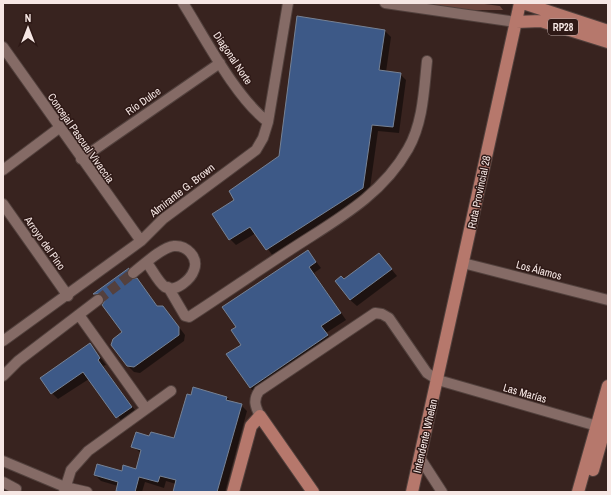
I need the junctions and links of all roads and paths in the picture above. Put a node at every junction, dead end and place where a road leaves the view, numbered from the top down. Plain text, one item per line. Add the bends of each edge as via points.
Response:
1 (183, 3) edge
2 (288, 3) edge
3 (384, 3) edge
4 (520, 3) edge
5 (524, 3) edge
6 (516, 22) junction
7 (608, 31) edge
8 (608, 42) edge
9 (3, 47) edge
10 (427, 61) dead end
11 (220, 63) junction
12 (268, 122) junction
13 (59, 128) junction
14 (81, 159) junction
15 (3, 170) edge
16 (3, 204) edge
17 (141, 241) junction
18 (146, 262) junction
19 (463, 263) junction
20 (133, 273) tunnel mouth
21 (168, 287) junction
22 (68, 296) junction
23 (98, 300) tunnel mouth
24 (608, 300) edge
25 (79, 315) junction
26 (3, 341) edge
27 (3, 376) edge
28 (438, 380) junction
29 (608, 386) edge
30 (171, 390) dead end
31 (146, 410) junction
32 (260, 416) junction
33 (604, 425) edge
34 (420, 458) junction
35 (3, 461) edge
36 (3, 482) edge
37 (65, 490) edge
38 (15, 492) edge
39 (87, 492) edge
40 (233, 492) edge
41 (312, 492) edge
42 (412, 492) edge
43 (442, 492) edge
44 (578, 492) edge
45 (587, 492) edge

1 - 11 street, Diagonal Norte
2 - 12 street, Almirante G. Brown
3 - 6 street
4 - 6 main road, Ruta Provincial 28
5 - 7 main road, RP28
6 - 8 main road, RP28 via 541,21
6 - 19 main road, Ruta Provincial 28
9 - 13 street, Concejal Pascual Vivaccia
10 - 21 street via 416,131 392,174 377,190 339,219 189,316 185,316
11 - 12 street, Diagonal Norte via 252,109
11 - 14 street, Río Dulce
12 - 17 street, Almirante G. Brown via 256,150 163,219
13 - 14 street, Concejal Pascual Vivaccia
13 - 15 street
14 - 17 street, Concejal Pascual Vivaccia
16 - 22 street, Arroyo del Pino
17 - 22 street, Almirante G. Brown
18 - 20 street
18 - 21 street
18 - 21 street via 173,246 188,250 195,262 195,269 188,280 177,287
19 - 24 street, Los Álamos
19 - 28 main road, Ruta Provincial 28
22 - 26 street, Almirante G. Brown
23 - 25 street
25 - 27 street via 18,361
25 - 31 street
28 - 32 street via 427,373 389,318 375,314 260,391 255,398
28 - 33 street, Las Marías
28 - 34 main road, Intendente Whelan
29 - 33 main road
30 - 31 street
31 - 37 street via 88,451 71,470
32 - 40 main road via 251,426
32 - 41 main road
33 - 44 main road
33 - 45 main road
34 - 42 main road, Intendente Whelan
34 - 43 street
35 - 37 street
36 - 38 street via 16,489
37 - 39 street

